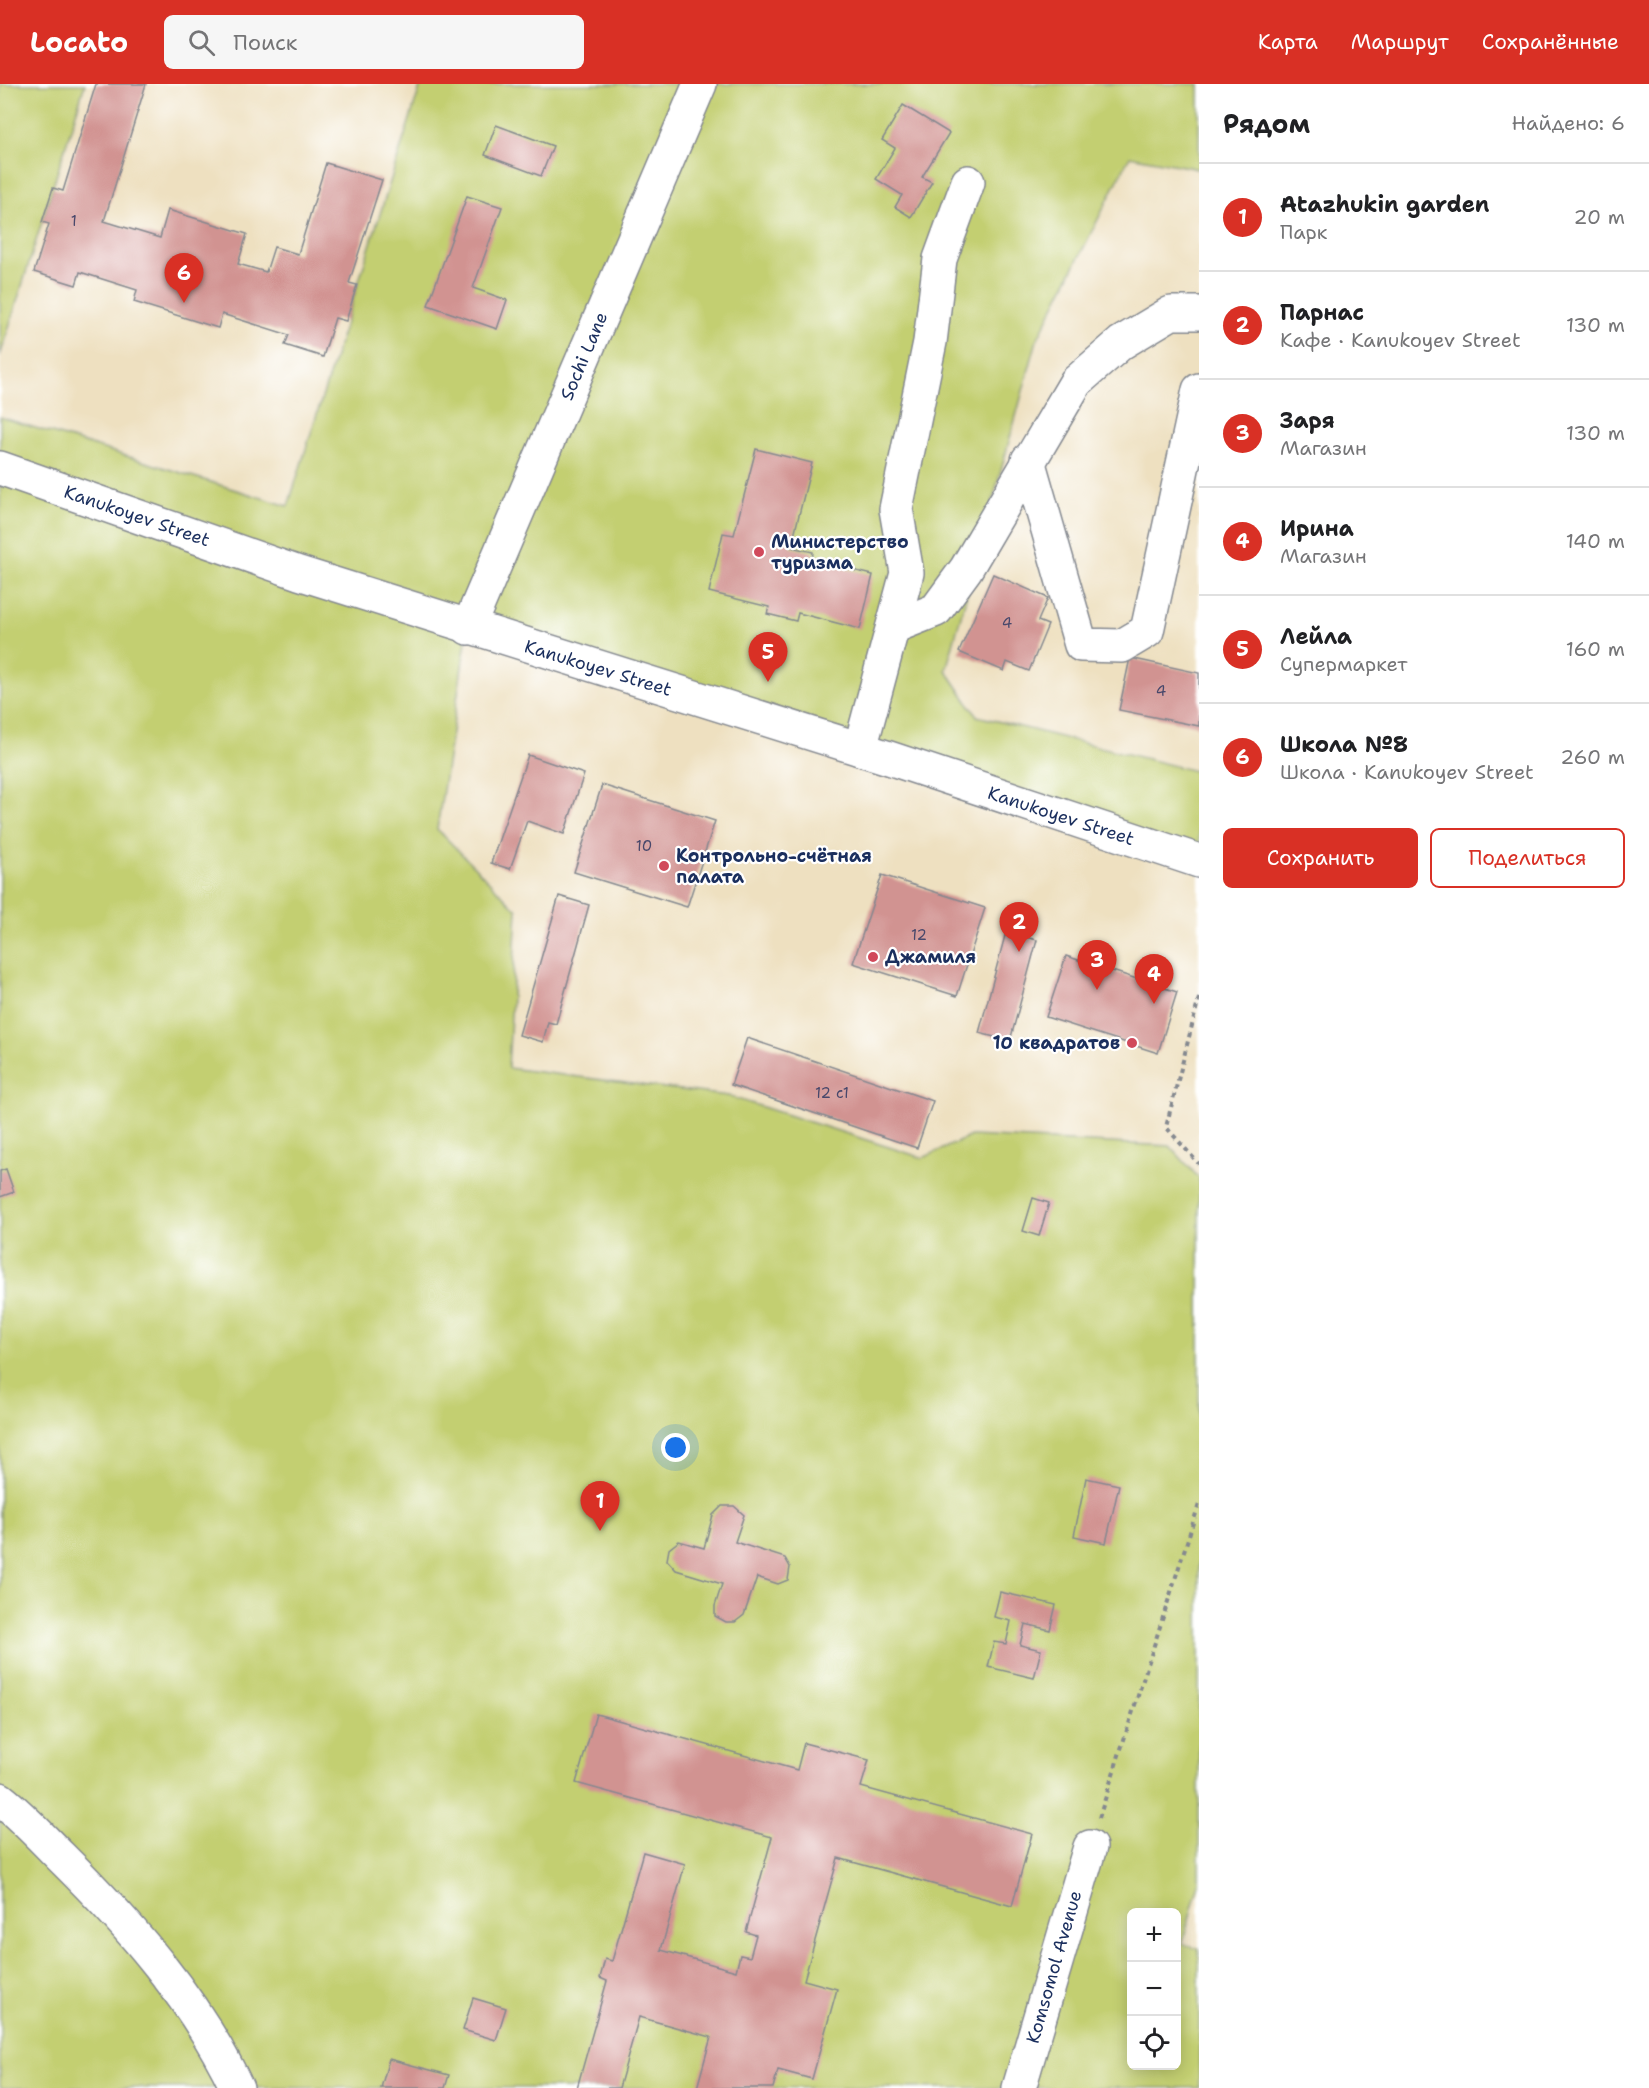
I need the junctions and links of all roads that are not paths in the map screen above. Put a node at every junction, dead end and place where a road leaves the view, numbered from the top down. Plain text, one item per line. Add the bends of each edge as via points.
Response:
1 (700, 84) edge
2 (968, 182) dead end
3 (1199, 313) edge
4 (1199, 390) edge
5 (1028, 460) junction
6 (0, 468) edge
7 (893, 627) junction
8 (468, 628) junction
9 (860, 749) junction
10 (1199, 861) edge
11 (0, 1799) edge
12 (1090, 1847) road end
13 (237, 2088) edge
14 (1019, 2088) edge

1 - 8 street, Sochi Lane
2 - 7 street via 940,259 930,342 896,509 907,573
3 - 5 street via 1171,314 1121,343 1076,382
4 - 5 street via 1147,631 1122,646 1081,645
5 - 7 street via 966,568 936,610
6 - 8 street, Kanukoyev Street
7 - 9 street
8 - 9 street, Kanukoyev Street
9 - 10 street, Kanukoyev Street
11 - 13 street via 96,1891 174,1982
12 - 14 street, Komsomol Avenue

